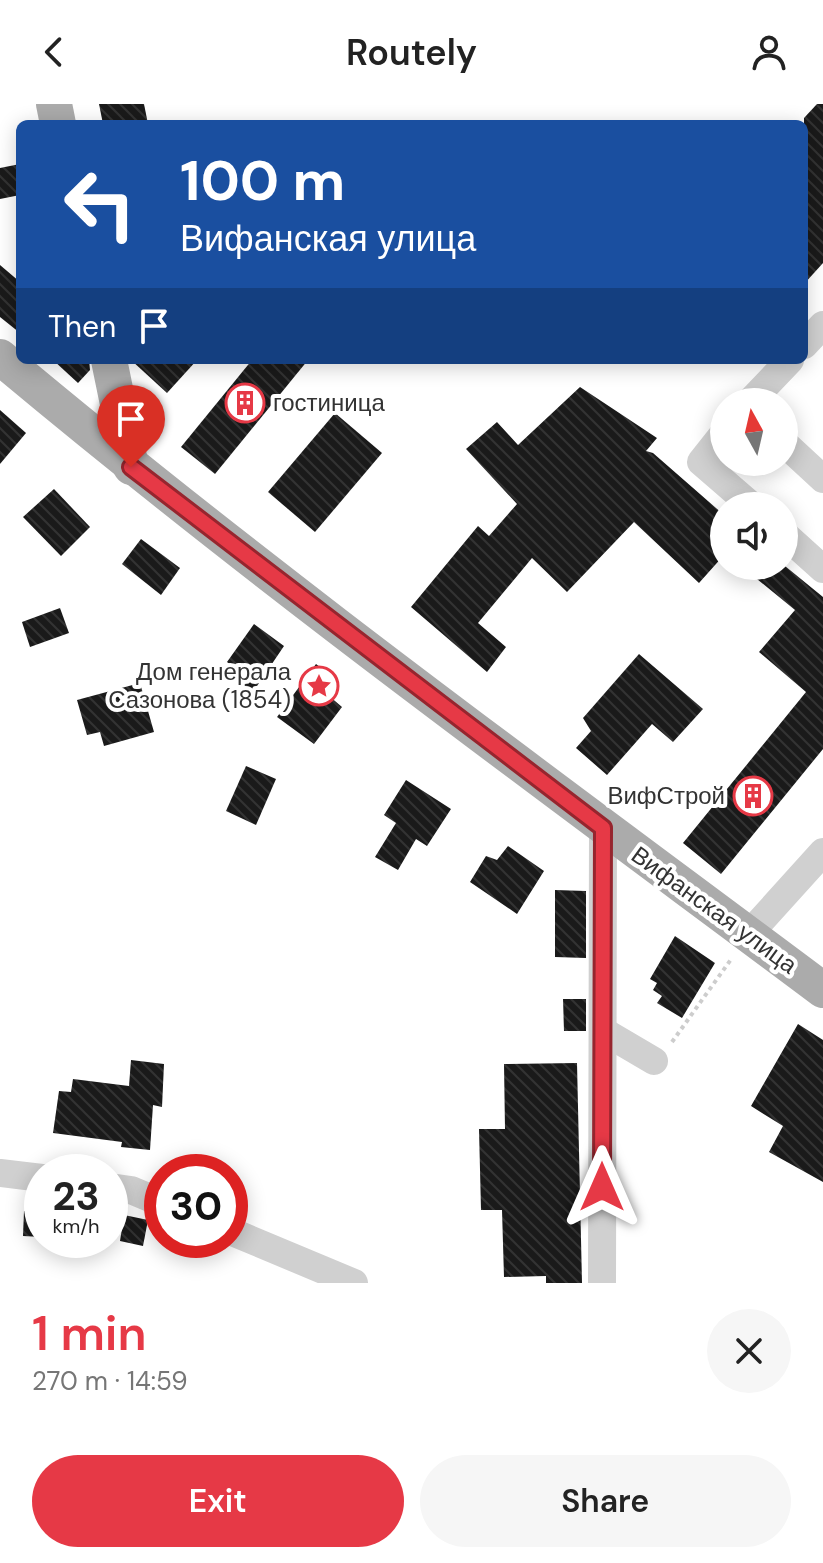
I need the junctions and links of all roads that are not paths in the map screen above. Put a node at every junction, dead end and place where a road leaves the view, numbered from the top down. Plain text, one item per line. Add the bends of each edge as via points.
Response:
1 (823, 325) edge
2 (808, 341) edge
3 (0, 357) edge
4 (110, 364) edge
5 (786, 364) edge
6 (763, 388) edge
7 (710, 451) edge
8 (798, 456) edge
9 (131, 467) junction
10 (710, 470) edge
11 (717, 476) edge
12 (823, 479) edge
13 (736, 492) edge
14 (798, 547) edge
15 (823, 569) edge
16 (603, 828) junction
17 (823, 852) edge
18 (740, 946) junction
19 (823, 990) edge
20 (603, 1031) junction
21 (654, 1061) road end
22 (0, 1173) edge
23 (24, 1176) edge
24 (248, 1239) edge
25 (354, 1283) edge
26 (602, 1283) edge

1 - 2 street
3 - 9 main road, Вифанская улица
4 - 9 main road
5 - 6 street
7 - 10 street via 701,462
8 - 12 street
9 - 16 main road, Вифанская улица
11 - 13 street
14 - 15 street
16 - 18 main road, Вифанская улица
16 - 20 street
17 - 18 street
18 - 19 main road, Вифанская улица
20 - 21 street
20 - 26 street
22 - 23 street
24 - 25 street

